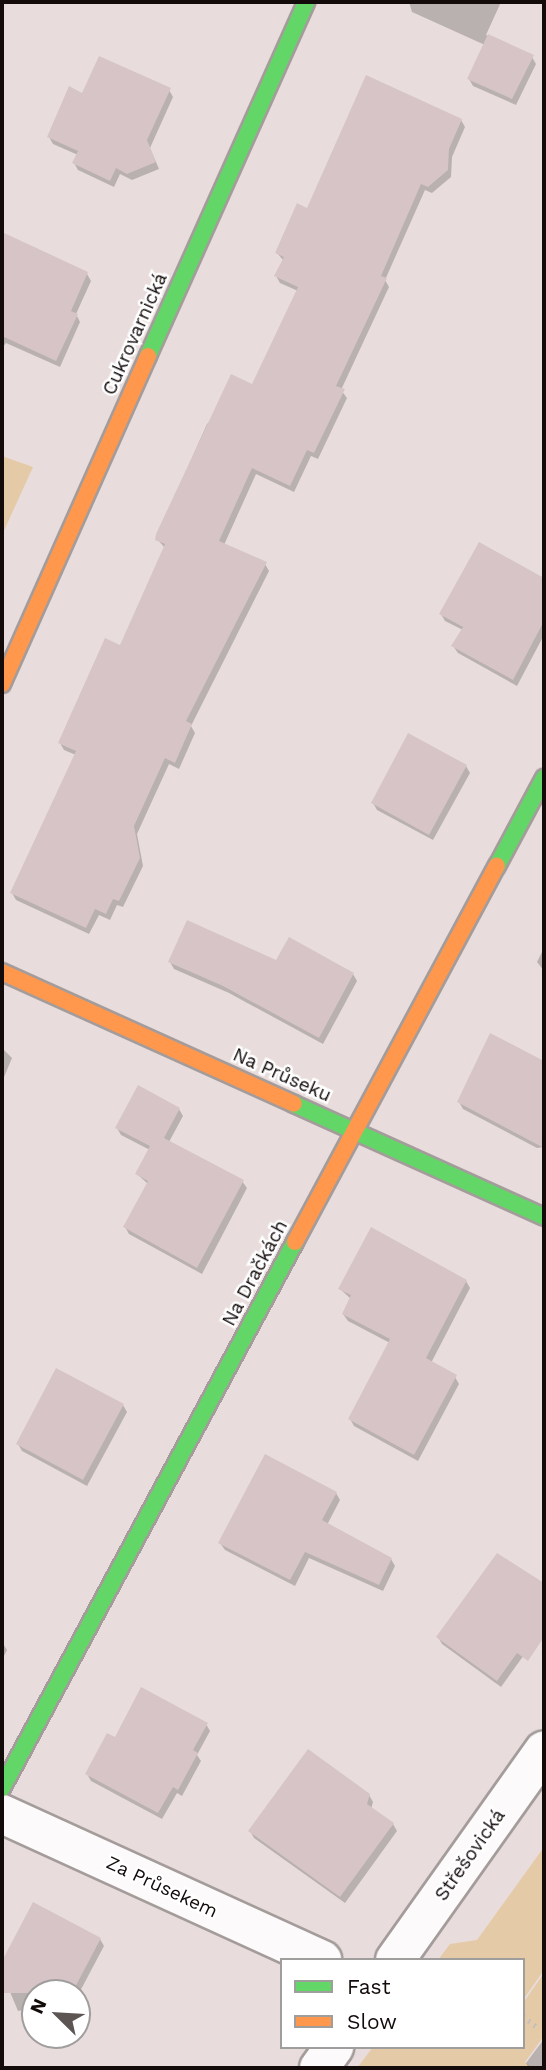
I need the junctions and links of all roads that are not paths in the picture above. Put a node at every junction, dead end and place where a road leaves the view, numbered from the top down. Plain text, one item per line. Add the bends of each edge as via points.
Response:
1 (306, 2) edge
2 (2, 684) edge
3 (544, 778) edge
4 (2, 972) edge
5 (354, 1131) junction
6 (544, 1217) edge
7 (544, 1751) edge
8 (2, 1788) edge
9 (2, 1814) edge
10 (318, 1958) edge
11 (396, 1958) edge
12 (333, 2049) edge
13 (319, 2068) edge

1 - 2 street, Cukrovarnická
3 - 5 street, Na Dračkách
4 - 5 street, Na Průseku
5 - 6 street, Na Průseku
5 - 8 street, Na Dračkách
7 - 11 street, Střešovická
9 - 10 street, Za Průsekem
12 - 13 street

